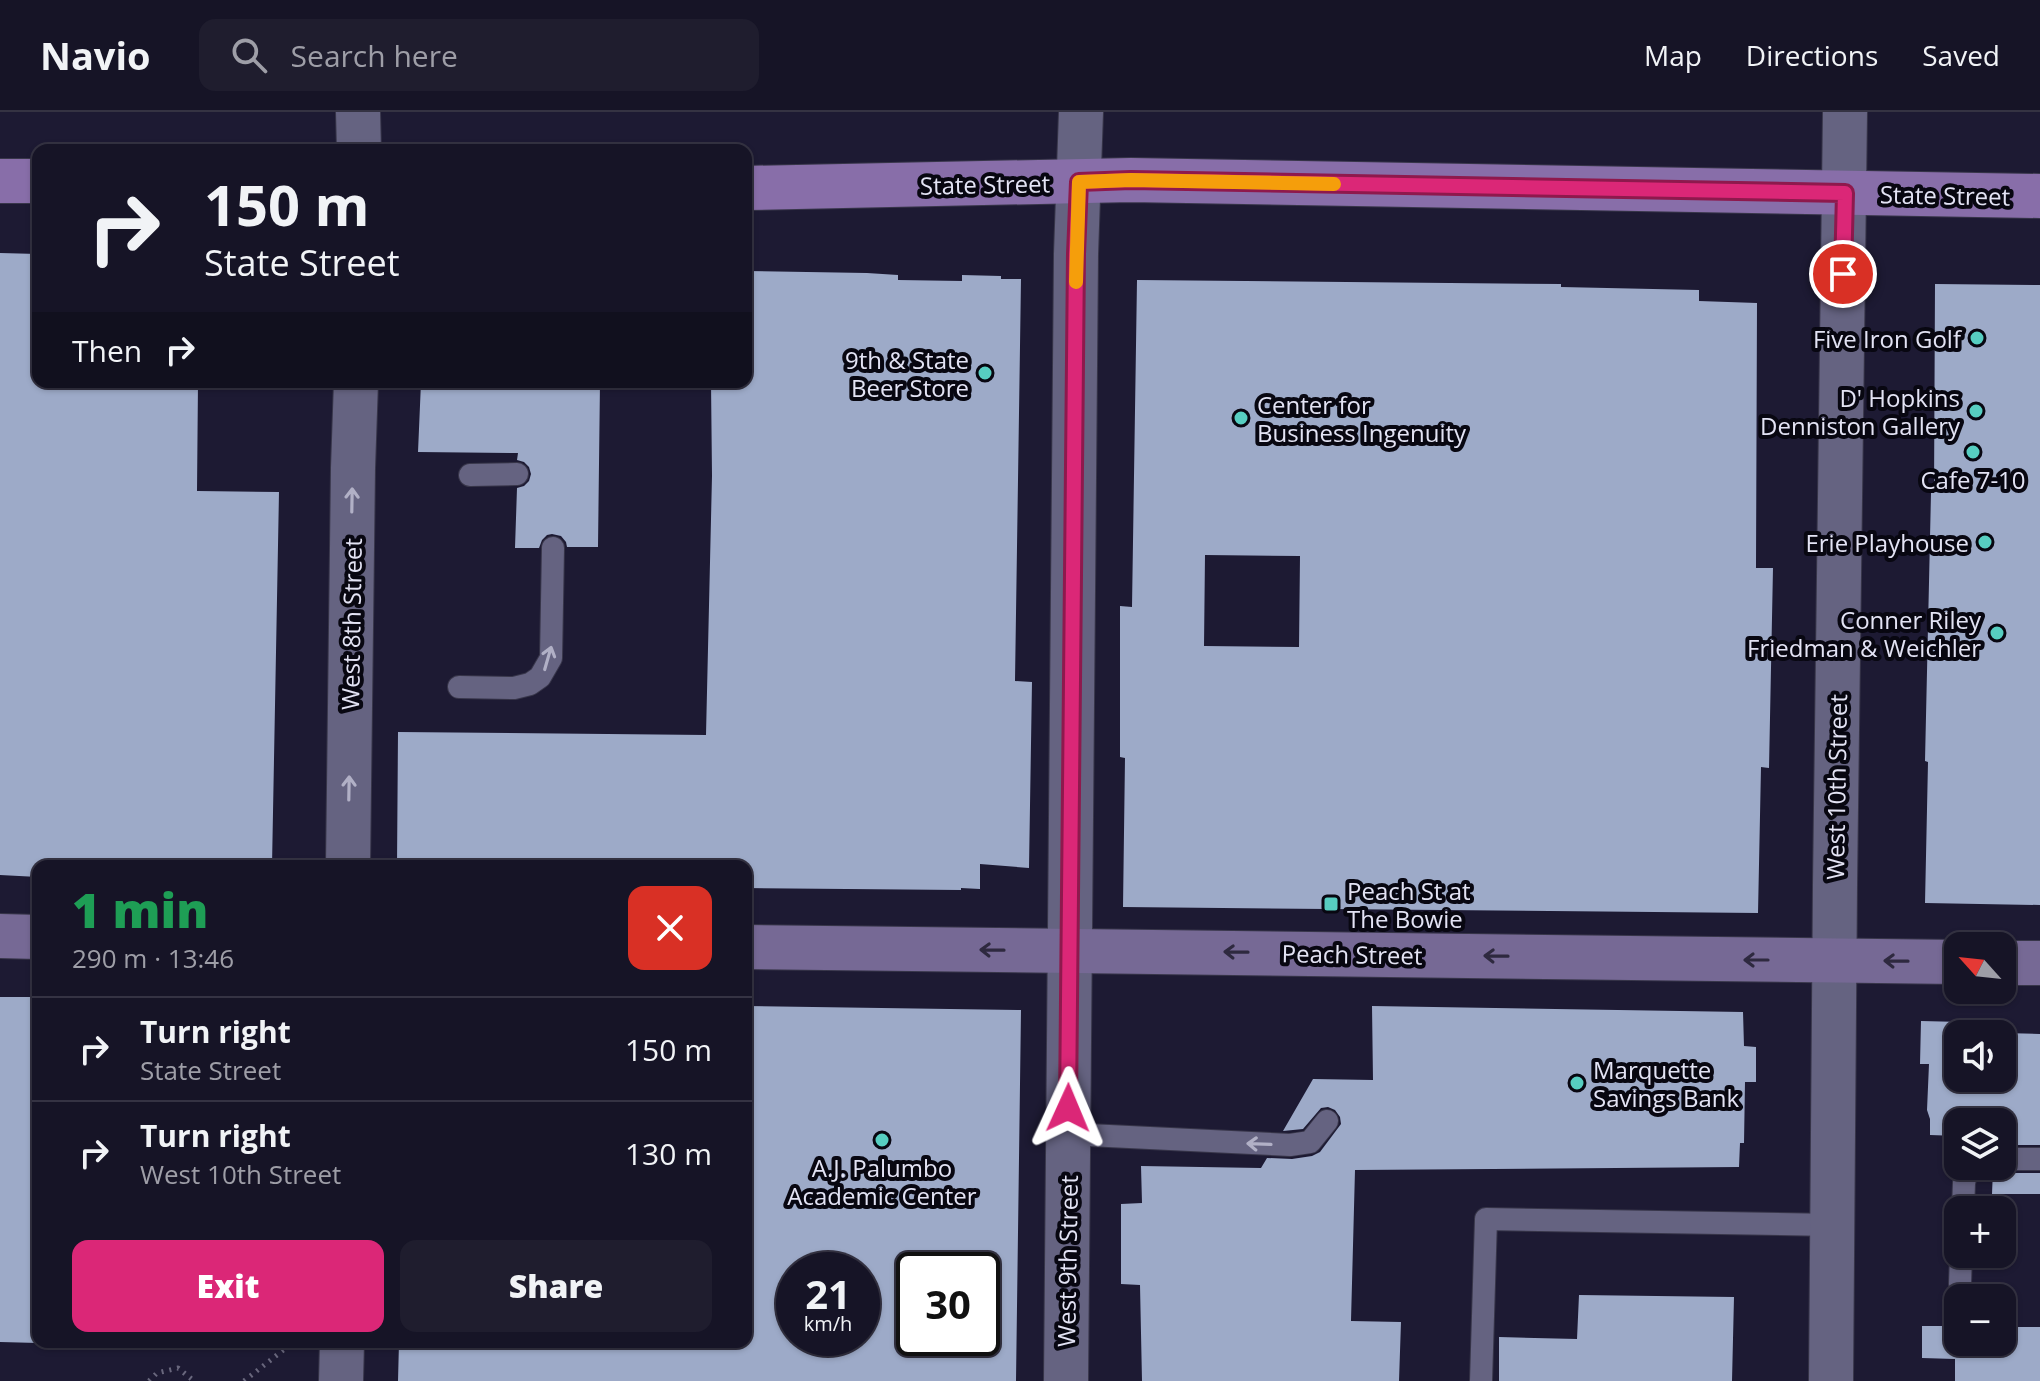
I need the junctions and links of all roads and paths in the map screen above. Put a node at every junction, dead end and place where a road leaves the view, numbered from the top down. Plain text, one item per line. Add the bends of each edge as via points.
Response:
1 (358, 112) edge
2 (1081, 112) edge
3 (1845, 112) edge
4 (359, 144) edge
5 (0, 181) edge
6 (32, 181) edge
7 (1079, 182) junction
8 (752, 188) edge
9 (1845, 193) junction
10 (2040, 196) edge
11 (356, 388) edge
12 (517, 474) dead end
13 (470, 475) dead end
14 (553, 548) dead end
15 (459, 687) dead end
16 (348, 860) edge
17 (0, 936) edge
18 (32, 937) edge
19 (752, 947) edge
20 (1070, 951) junction
21 (1834, 959) junction
22 (1944, 962) edge
23 (2016, 963) edge
24 (2040, 963) edge
25 (1327, 1121) dead end
26 (1068, 1134) junction
27 (2016, 1159) edge
28 (2040, 1159) edge
29 (1832, 1225) junction
30 (1961, 1268) edge
31 (1960, 1284) dead end
32 (286, 1348) edge
33 (342, 1348) edge
34 (149, 1381) edge
35 (194, 1381) edge
36 (244, 1381) edge
37 (341, 1381) edge
38 (1066, 1381) edge
39 (1481, 1381) edge
40 (1831, 1381) edge

1 - 4 street
2 - 7 street, West 9th Street
3 - 9 street, West 10th Street
5 - 6 main road
7 - 8 main road, State Street
7 - 9 main road, State Street
7 - 20 street, West 9th Street
9 - 10 main road, State Street
9 - 21 street, West 10th Street
16 -> 11 street, West 8th Street
12 - 13 lane
15 -> 14 lane via 514,688 540,677 551,658
17 - 18 main road
20 -> 19 main road, Peach Street
21 -> 20 main road, Peach Street
20 - 26 street, West 9th Street
22 -> 21 main road, Peach Street
21 - 29 street, West 10th Street
23 - 24 main road
25 -> 26 lane via 1310,1142 1290,1145
26 - 38 street, West 9th Street
27 - 28 lane
29 - 39 lane via 1486,1219
29 - 40 street, West 10th Street
30 - 31 lane
32 - 36 path
33 - 37 street
34 - 35 path via 157,1373 178,1368

